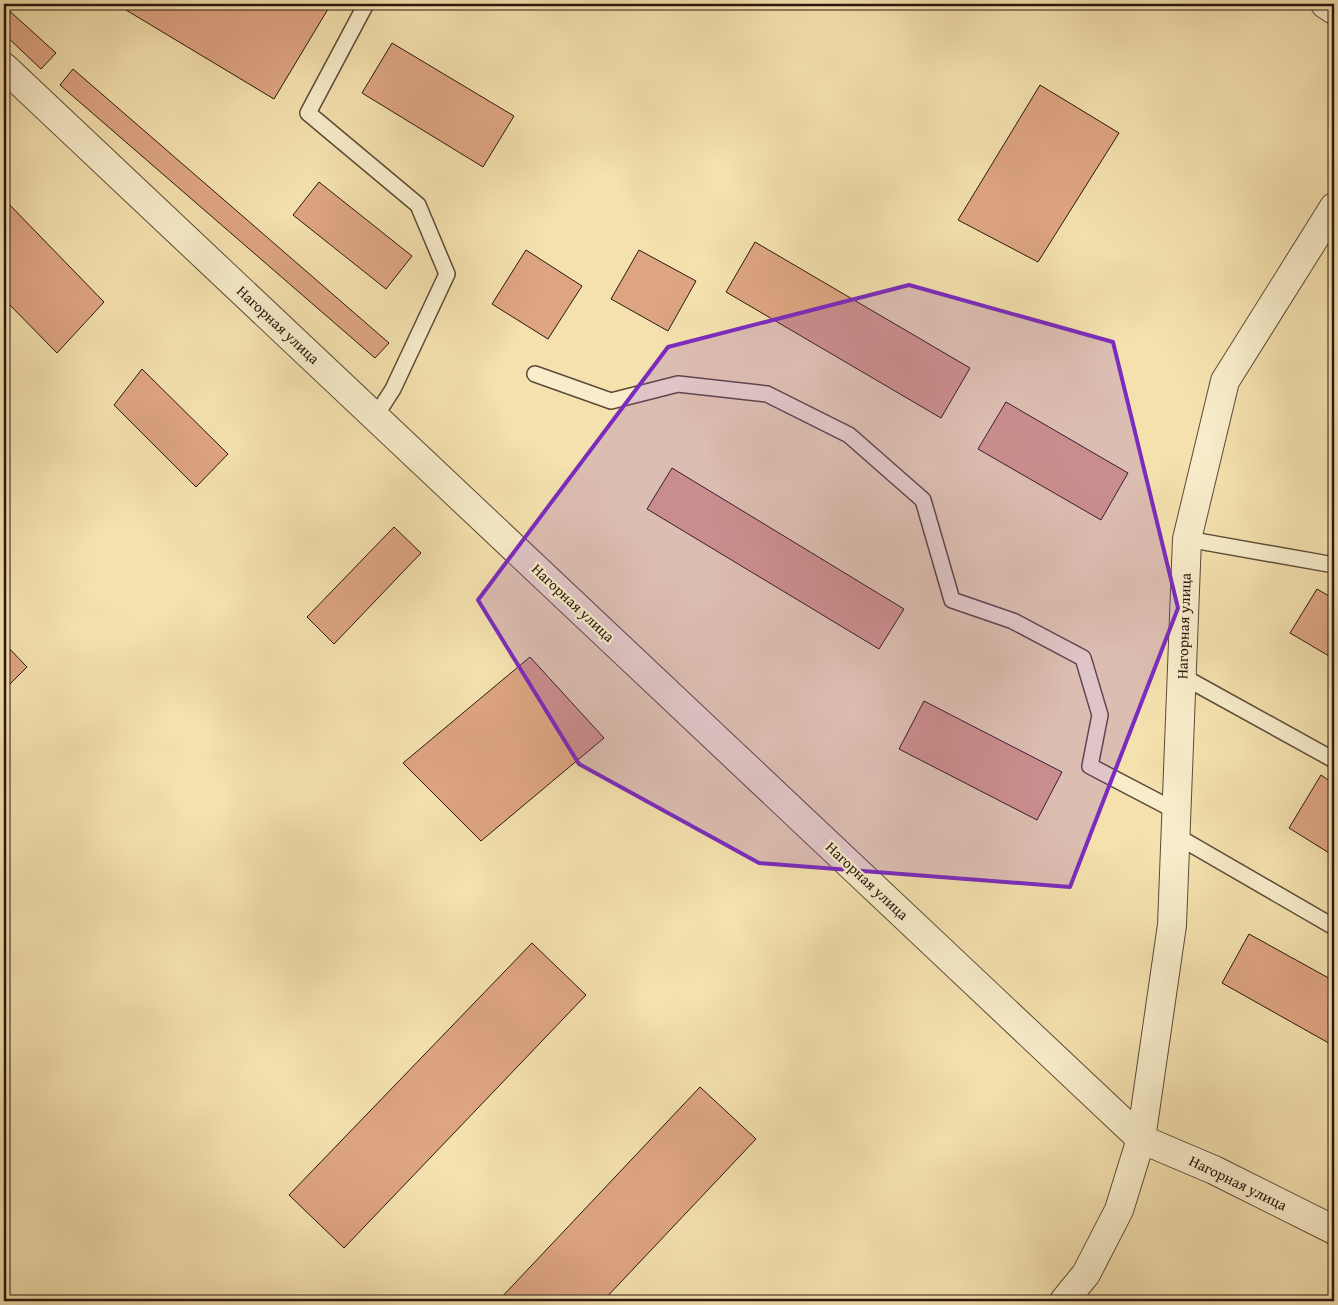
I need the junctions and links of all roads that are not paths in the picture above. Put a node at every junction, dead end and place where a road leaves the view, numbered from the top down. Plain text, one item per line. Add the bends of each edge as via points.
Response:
1 (366, 4) edge
2 (1325, 4) edge
3 (1334, 10) edge
4 (4, 67) edge
5 (1334, 207) edge
6 (535, 374) dead end
7 (374, 416) junction
8 (1187, 539) junction
9 (1334, 565) edge
10 (1182, 676) junction
11 (1334, 760) edge
12 (1176, 823) junction
13 (1334, 927) edge
14 (1141, 1139) junction
15 (1334, 1230) edge
16 (1064, 1301) edge

1 - 7 lane via 308,113 418,205 447,274 393,389
2 - 3 street
4 - 7 street, Нагорная улица
5 - 8 street, Нагорная улица via 1225,381
6 - 12 lane via 611,402 678,384 767,394 849,435 923,500 952,600 1012,621 1083,658 1100,716 1090,766
7 - 14 street, Нагорная улица
8 - 9 lane
8 - 10 street, Нагорная улица
10 - 11 lane
10 - 12 street, Нагорная улица
12 - 13 lane
12 - 14 street, Нагорная улица via 1172,925
14 - 15 street, Нагорная улица via 1214,1170
14 - 16 street via 1118,1210 1086,1274

